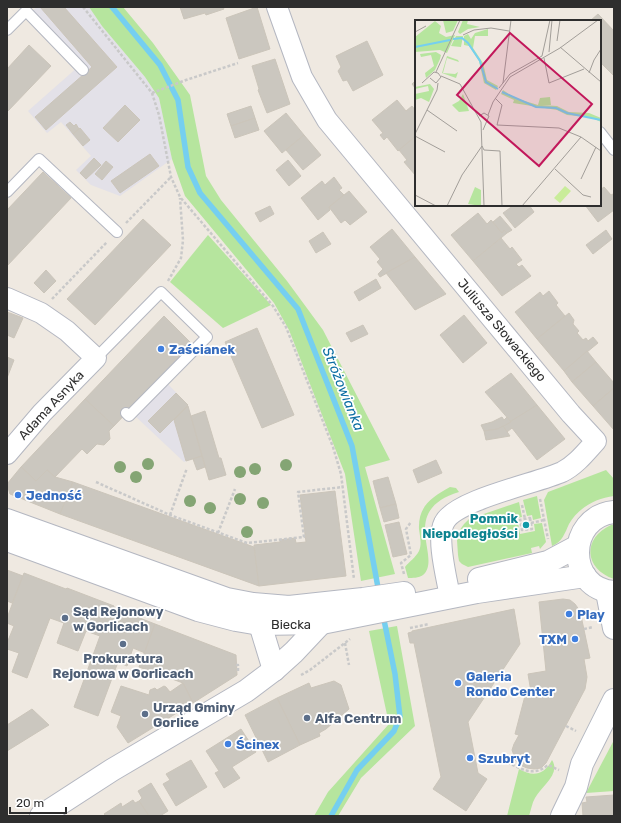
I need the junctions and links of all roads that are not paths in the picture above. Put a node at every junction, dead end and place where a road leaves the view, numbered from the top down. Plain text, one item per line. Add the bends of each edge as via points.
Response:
1 (277, 7) edge
2 (28, 9) edge
3 (7, 30) edge
4 (83, 70) dead end
5 (601, 133) edge
6 (614, 150) edge
7 (7, 192) edge
8 (117, 232) road end
9 (7, 298) edge
10 (96, 358) junction
11 (126, 413) dead end
12 (7, 454) edge
13 (614, 512) edge
14 (7, 520) edge
15 (7, 540) edge
16 (578, 546) junction
17 (585, 576) junction
18 (449, 591) junction
19 (611, 592) edge
20 (361, 598) junction
21 (338, 602) junction
22 (260, 624) junction
23 (322, 624) junction
24 (606, 627) edge
25 (274, 670) junction
26 (614, 700) edge
27 (582, 764) junction
28 (41, 816) edge
29 (551, 816) edge
30 (562, 816) edge

1 - 18 street, Juliusza Słowackiego via 302,77 327,120 596,442 577,462 563,472 455,510 444,522 441,541
2 - 3 lane
2 - 4 lane
5 - 6 lane
7 - 8 lane via 38,159
9 - 10 street via 39,312 67,331
10 - 11 lane via 161,292 207,337 129,416
10 - 12 street, Adama Asnyka via 42,413
13 - 16 street via 606,513 592,521 583,532
14 - 21 street, Biecka via 227,600 289,607
15 - 22 street, Biecka via 198,610
16 - 17 street via 578,562
16 - 18 street, Biecka via 548,562 479,579
17 - 18 street, Biecka via 477,592
17 - 19 street via 595,586
18 - 20 street, Biecka via 406,614
19 - 24 street
20 - 21 street, Biecka
20 - 23 street, Biecka
21 - 23 street
22 - 23 street, Biecka
22 - 25 street
23 - 25 street
25 - 28 street via 246,692 110,766
26 - 27 street
27 - 29 street via 568,777
27 - 30 street via 576,787

